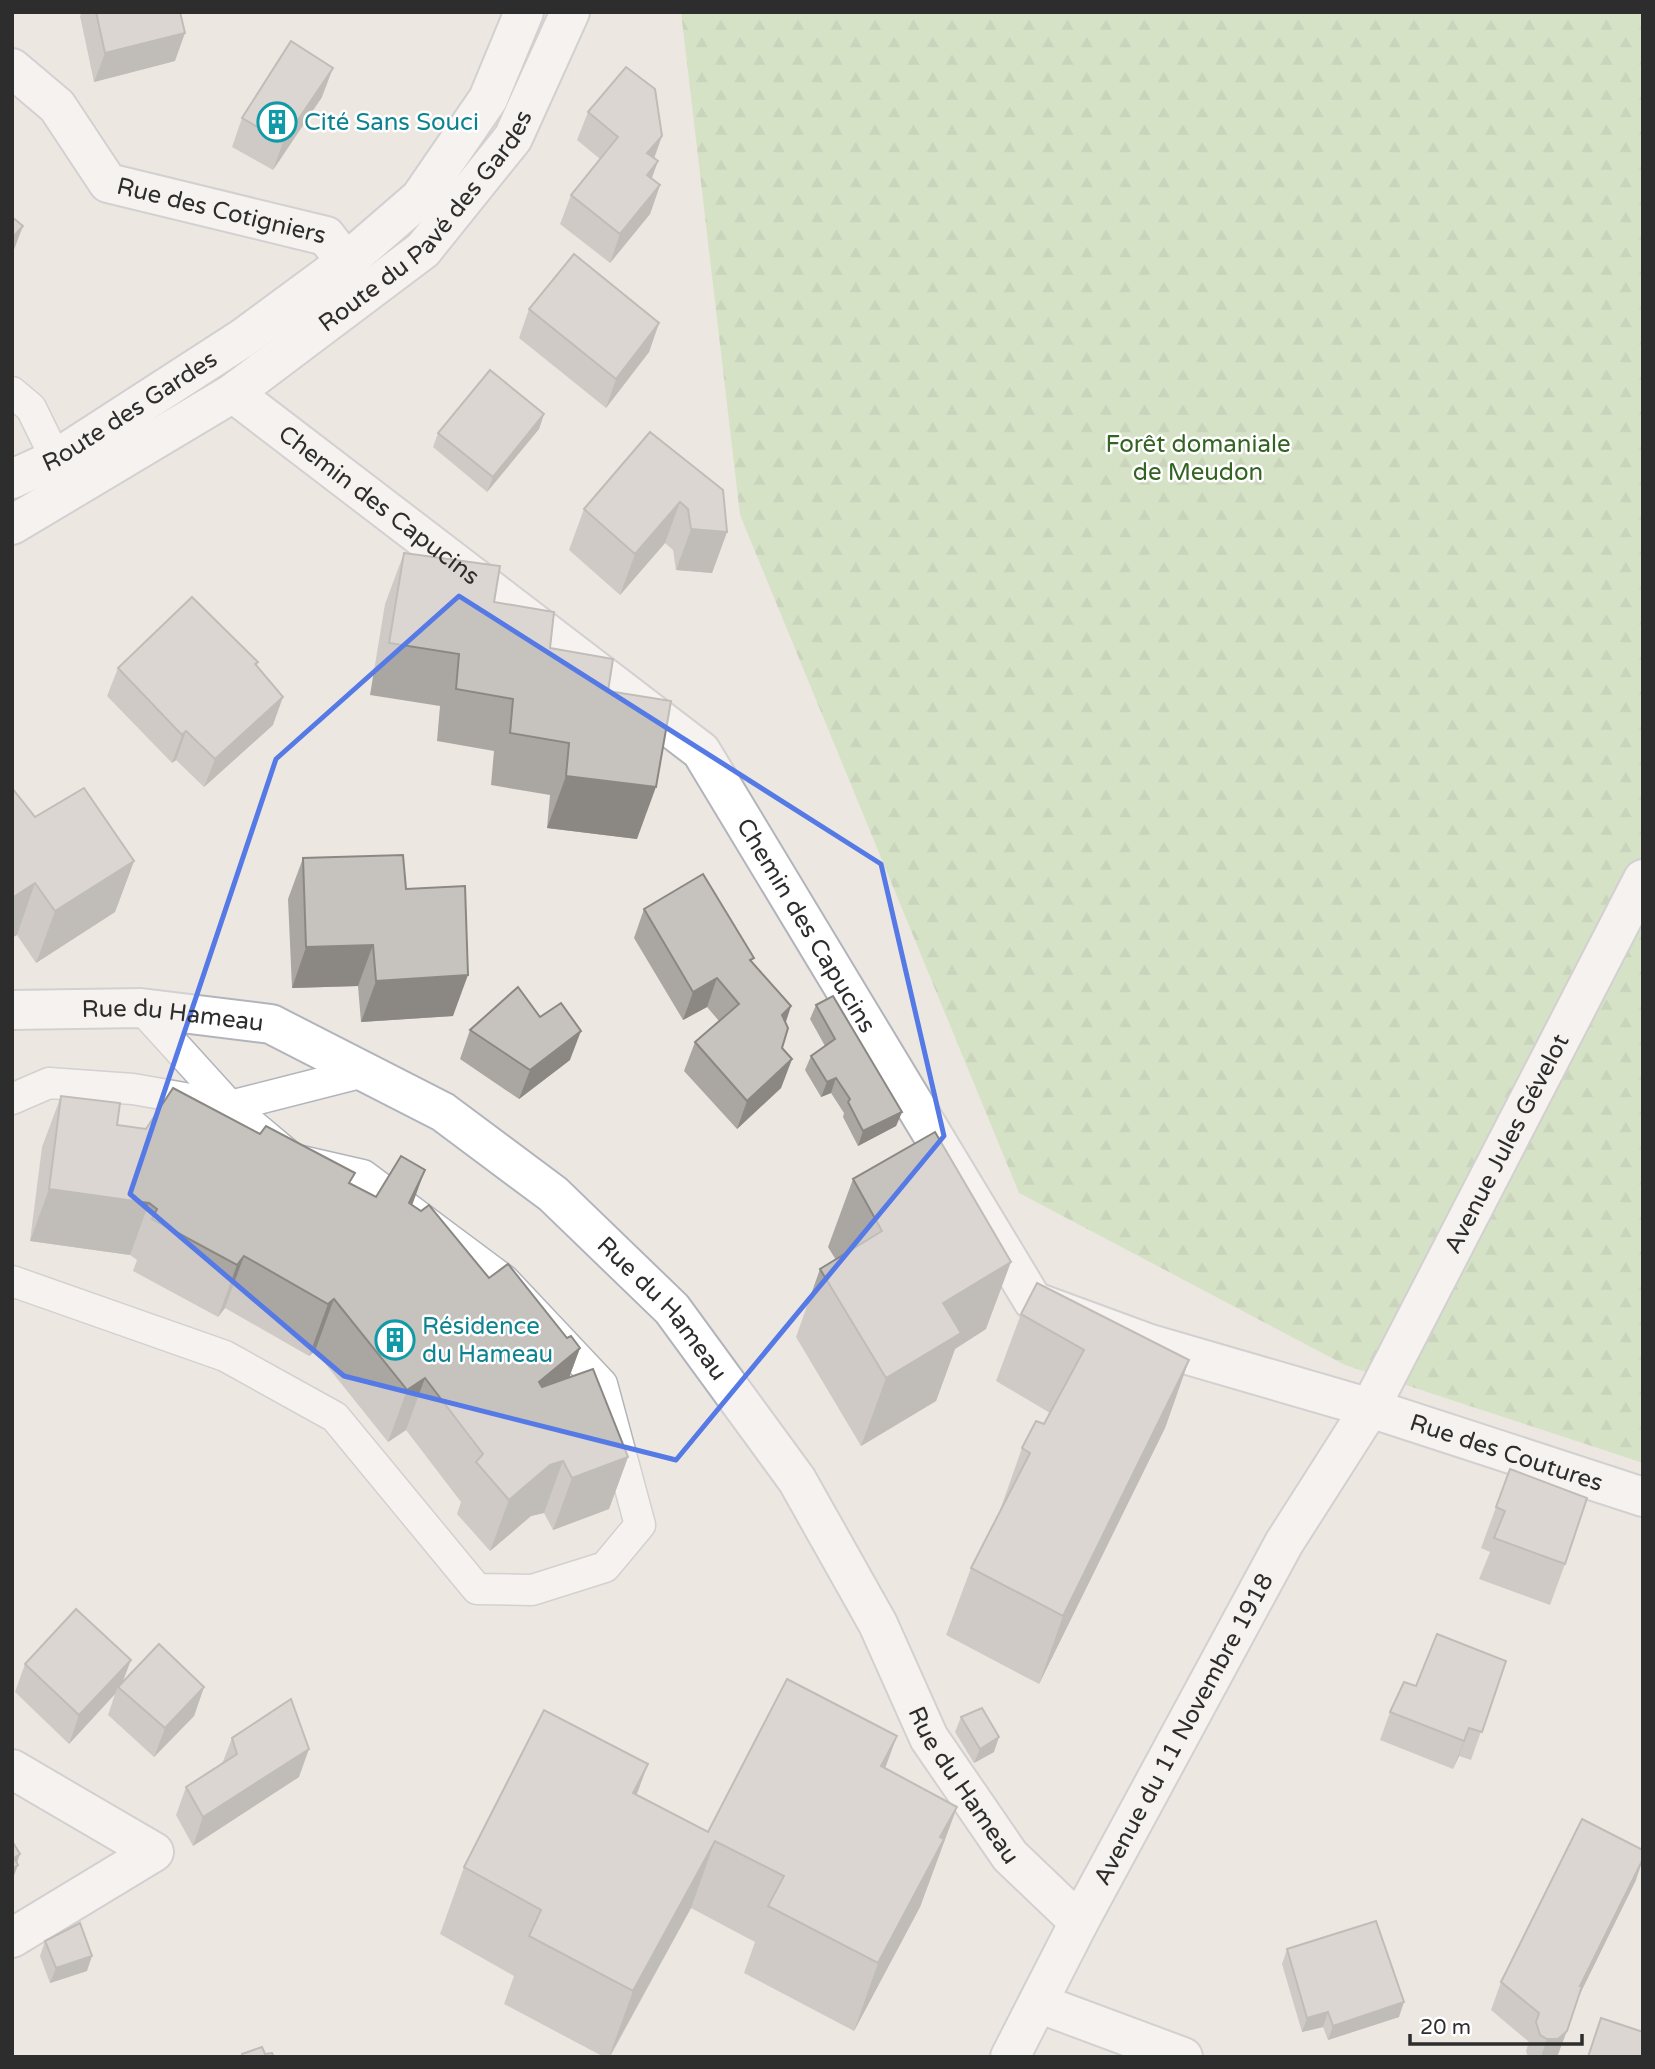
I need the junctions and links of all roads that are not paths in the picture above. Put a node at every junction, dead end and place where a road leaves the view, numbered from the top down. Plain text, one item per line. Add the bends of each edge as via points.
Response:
1 (524, 12) edge
2 (570, 12) edge
3 (12, 68) edge
4 (346, 262) junction
5 (243, 338) joint
6 (12, 392) edge
7 (233, 393) junction
8 (56, 459) junction
9 (12, 479) edge
10 (12, 525) edge
11 (1643, 879) edge
12 (141, 1008) junction
13 (12, 1010) edge
14 (363, 1072) junction
15 (12, 1099) edge
16 (230, 1106) junction
17 (12, 1281) edge
18 (1370, 1408) junction
19 (1643, 1497) edge
20 (12, 1769) edge
21 (1079, 1922) junction
22 (12, 1938) edge
23 (1038, 2003) junction
24 (1010, 2057) edge
25 (1183, 2057) edge

1 - 4 street, Route du Pavé des Gardes via 488,99 420,198
2 - 7 street, Route du Pavé des Gardes via 513,138 423,250
3 - 4 street, Rue des Cotigniers via 57,106 108,183 326,236
4 - 5 street, Route du Pavé des Gardes
5 - 8 street, Route des Gardes
6 - 8 lane via 31,408
7 - 10 street, Route des Gardes
7 - 18 street, Chemin des Capucins via 701,751 1033,1301 1150,1344
8 - 9 street, Route des Gardes
11 - 18 street, Avenue Jules Gévelot
12 - 13 street, Rue du Hameau
12 - 14 street, Rue du Hameau via 271,1024
12 - 16 lane
14 - 16 lane
14 - 21 street, Rue du Hameau via 443,1112 553,1194 672,1309 797,1480 878,1624 929,1738 1010,1856
15 - 16 lane via 49,1083 133,1089
16 - 17 lane via 293,1159 363,1175 504,1280 602,1384 640,1525 605,1567 532,1590 477,1589 335,1417 225,1356
18 - 19 street, Rue des Coutures
18 - 21 street, Avenue du 11 Novembre 1918 via 1284,1543
20 - 22 street via 154,1852
21 - 23 street, Avenue du 11 Novembre 1918
23 - 24 street, Avenue du 11 Novembre 1918
23 - 25 street

